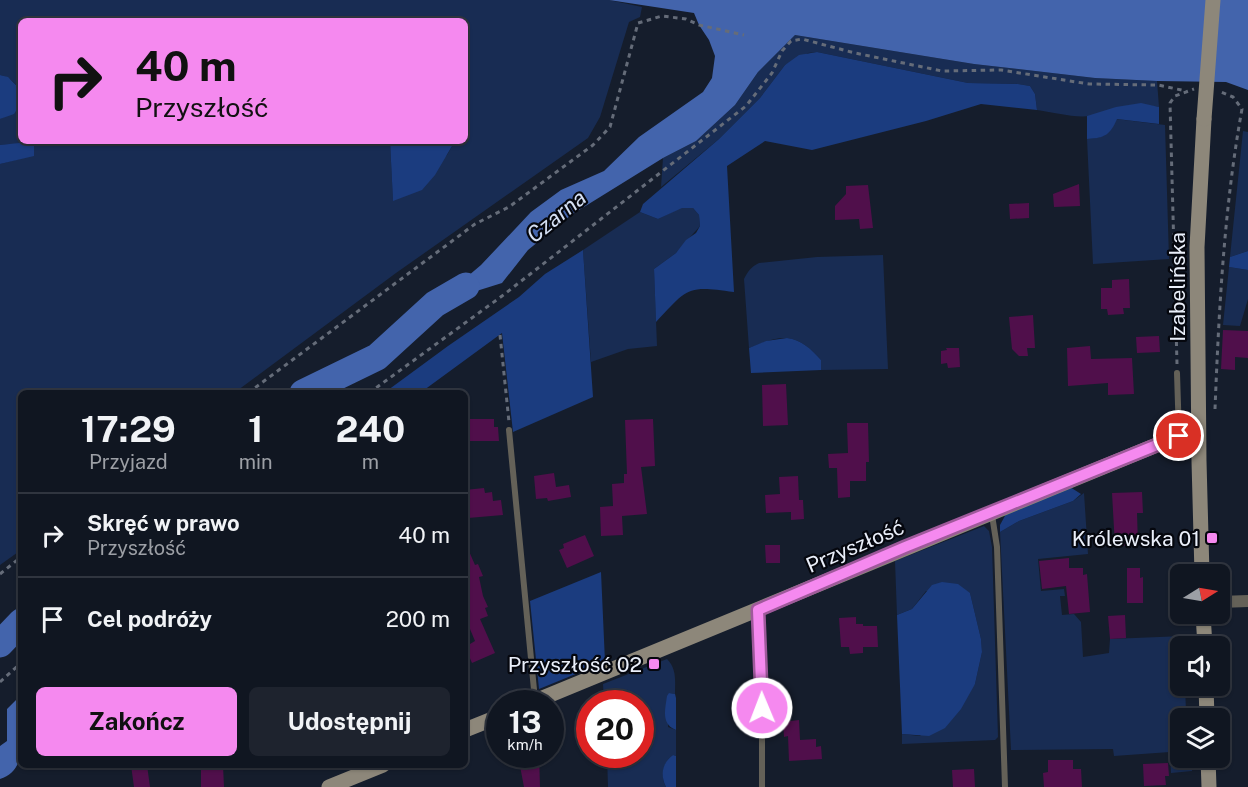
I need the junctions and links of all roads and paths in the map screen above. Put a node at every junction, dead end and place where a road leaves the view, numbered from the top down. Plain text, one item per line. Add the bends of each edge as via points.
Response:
1 (1213, 0) edge
2 (744, 35) dead end
3 (1186, 91) dead end
4 (1242, 109) dead end
5 (1248, 110) edge
6 (500, 335) dead end
7 (1177, 373) dead end
8 (252, 390) edge
9 (373, 390) edge
10 (1198, 428) junction
11 (509, 430) joint
12 (1179, 436) junction
13 (991, 512) junction
14 (18, 559) edge
15 (1202, 564) edge
16 (0, 574) edge
17 (1230, 602) edge
18 (1248, 602) edge
19 (758, 610) junction
20 (18, 666) edge
21 (0, 682) edge
22 (531, 690) edge
23 (561, 690) edge
24 (486, 722) edge
25 (468, 729) edge
26 (376, 768) edge
27 (1208, 768) edge
28 (329, 787) edge
29 (762, 787) edge
30 (1005, 787) edge
31 (1209, 787) edge

1 - 10 street, Izabelińska, bridge via 1197,248
2 - 8 path via 662,16 638,23 610,127 593,145 509,207 475,224
3 - 9 path via 1158,85 1089,84 1001,70 942,71 802,39 791,41 746,106 502,296
4 - 5 path
6 - 11 path
7 - 12 lane
10 - 12 street, Przyszłość
10 - 15 street, Izabelińska
11 - 22 lane
12 - 13 street, Przyszłość
13 - 19 street, Przyszłość
13 - 30 lane via 997,547
14 - 16 path
17 - 18 street
19 - 23 street, Przyszłość
19 - 29 lane
20 - 21 path
24 - 25 street
26 - 28 street
27 - 31 street

